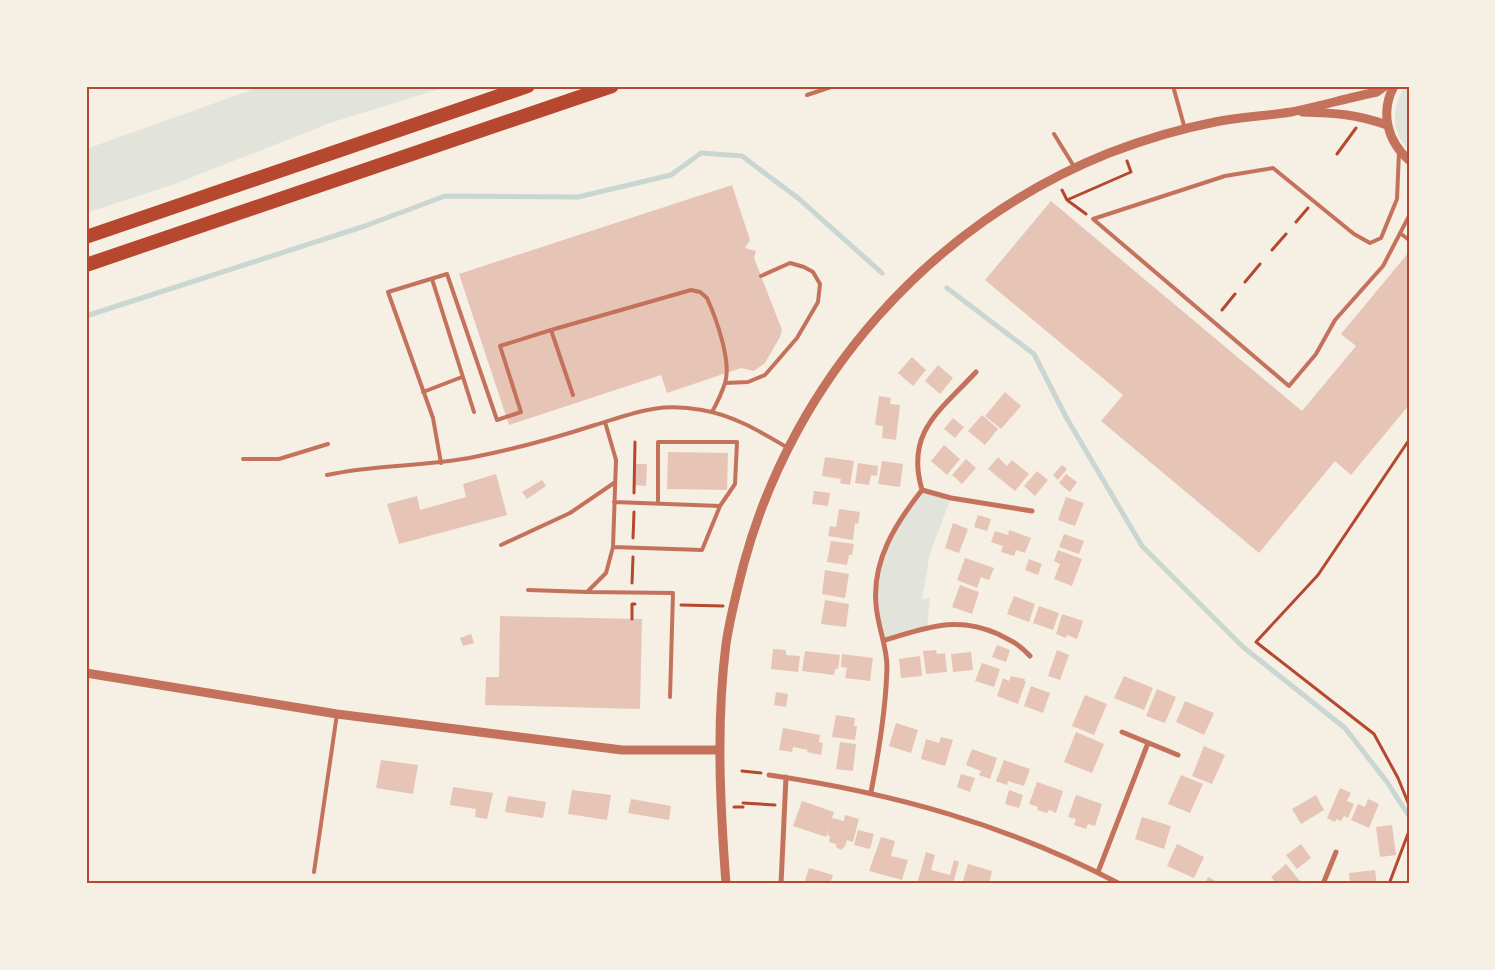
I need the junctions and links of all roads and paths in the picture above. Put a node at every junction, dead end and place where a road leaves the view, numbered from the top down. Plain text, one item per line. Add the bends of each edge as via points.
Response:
1 (528, 86) edge
2 (612, 86) edge
3 (834, 86) edge
4 (1173, 86) edge
5 (1385, 86) edge
6 (1394, 86) edge
7 (807, 95) dead end
8 (1289, 112) junction
9 (1387, 125) junction
10 (1357, 126) dead end
11 (1185, 129) junction
12 (1054, 134) dead end
13 (1399, 152) junction
14 (1337, 154) dead end
15 (1409, 160) edge
16 (1127, 161) dead end
17 (1075, 168) junction
18 (1062, 190) dead end
19 (1068, 200) junction
20 (1314, 201) junction
21 (1409, 216) edge
22 (1093, 218) junction
23 (1296, 222) dead end
24 (1400, 233) junction
25 (1286, 234) dead end
26 (86, 237) edge
27 (1409, 240) edge
28 (1272, 250) dead end
29 (1260, 264) dead end
30 (86, 265) edge
31 (761, 276) dead end
32 (432, 279) junction
33 (1245, 282) dead end
34 (1235, 294) dead end
35 (1222, 310) dead end
36 (552, 330) junction
37 (976, 372) dead end
38 (462, 377) junction
39 (725, 382) junction
40 (423, 392) junction
41 (573, 395) dead end
42 (474, 412) dead end
43 (712, 412) junction
44 (605, 422) junction
45 (1409, 440) edge
46 (635, 442) dead end
47 (328, 444) dead end
48 (788, 448) junction
49 (243, 459) dead end
50 (441, 463) junction
51 (327, 475) dead end
52 (614, 483) junction
53 (922, 490) junction
54 (614, 502) junction
55 (634, 503) junction
56 (658, 503) junction
57 (720, 506) junction
58 (1032, 511) dead end
59 (500, 546) dead end
60 (613, 547) junction
61 (633, 548) junction
62 (528, 590) dead end
63 (587, 592) junction
64 (632, 592) junction
65 (632, 604) junction
66 (640, 604) dead end
67 (672, 605) junction
68 (706, 606) dead end
69 (632, 619) dead end
70 (884, 640) junction
71 (1030, 656) dead end
72 (86, 673) edge
73 (670, 697) dead end
74 (337, 714) junction
75 (1122, 732) dead end
76 (1148, 743) junction
77 (720, 750) junction
78 (1178, 755) dead end
79 (742, 770) dead end
80 (769, 775) joint
81 (786, 777) junction
82 (871, 792) junction
83 (743, 803) dead end
84 (1409, 805) edge
85 (784, 806) junction
86 (1409, 831) edge
87 (1336, 852) dead end
88 (314, 872) dead end
89 (1098, 872) junction
90 (726, 884) edge
91 (780, 884) edge
92 (1120, 884) edge
93 (1323, 884) edge
94 (1389, 884) edge

1 - 26 highway
2 - 30 highway
3 - 7 lane
4 - 11 lane
5 - 8 street via 1377,92
6 - 9 street via 1387,106
8 - 9 street via 1342,113
8 - 11 street
9 - 13 street
10 - 14 path
11 - 17 street via 1126,147
12 - 17 lane
13 - 15 street
13 - 20 lane via 1396,199 1382,238 1370,243
16 - 19 path via 1131,172
17 - 48 street via 1006,206 942,253 913,279 859,337 835,369
18 - 19 path
19 - 22 path
20 - 22 lane via 1273,168 1225,176
20 - 23 path
21 - 24 lane
22 - 24 lane via 1289,386 1316,354 1335,320 1383,266
24 - 27 lane
25 - 28 path
29 - 33 path
31 - 39 lane via 790,263 804,267 813,272 820,284 818,302 797,338 765,375 748,382
32 - 36 lane via 447,274 496,420 521,412 500,346
32 - 38 lane
32 - 40 lane via 388,292
34 - 35 path
36 - 39 lane via 691,290 700,292 711,307 725,356
36 - 41 lane
37 - 53 street via 926,426 917,466
38 - 40 lane
38 - 42 lane
39 - 43 lane
40 - 50 lane via 433,418
43 - 44 lane via 662,407
43 - 48 lane via 738,421
44 - 50 lane via 510,449
44 - 52 lane via 616,460
45 - 84 path via 1318,575 1256,642 1374,734
46 - 55 path
47 - 49 lane via 279,459
48 - 77 street via 760,513 736,593 722,683
50 - 51 lane
52 - 54 lane
52 - 59 lane via 570,513
53 - 58 street
53 - 70 street via 892,532 880,563 876,604
54 - 55 lane
54 - 60 lane
55 - 56 lane
55 - 61 path
56 - 57 lane
56 - 57 lane via 658,442 737,442 736,484
57 - 61 lane via 702,550
60 - 61 lane
60 - 63 lane via 606,572
61 - 64 path
62 - 63 lane
63 - 64 lane
64 - 65 path
64 - 67 lane via 673,593
65 - 66 path
65 - 69 path
67 - 68 path
67 - 73 lane
70 - 71 street via 951,623 970,624 1018,644
70 - 82 street via 886,695
72 - 74 street
74 - 77 street via 622,750
74 - 88 lane
75 - 76 street
76 - 78 street
76 - 89 street
77 - 90 street
79 - 80 path
80 - 81 street
81 - 82 street
81 - 85 street
82 - 89 street via 983,824
83 - 85 path
85 - 91 street
86 - 94 path
87 - 93 street
89 - 92 street

